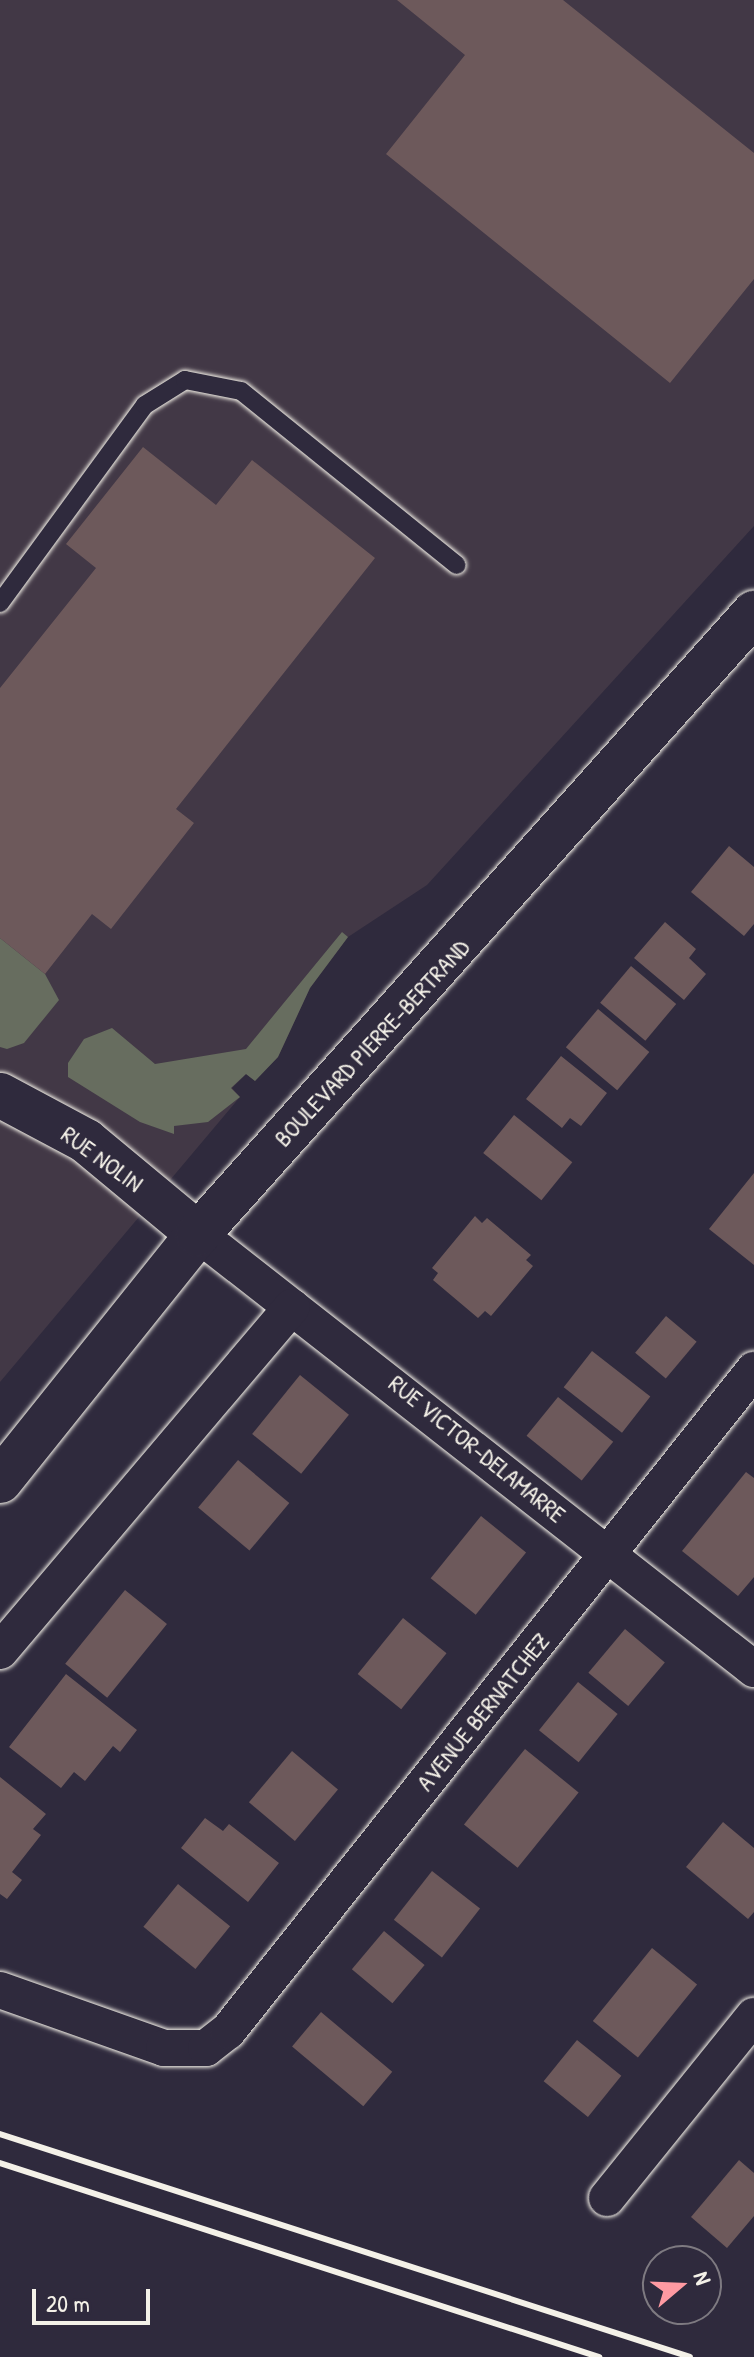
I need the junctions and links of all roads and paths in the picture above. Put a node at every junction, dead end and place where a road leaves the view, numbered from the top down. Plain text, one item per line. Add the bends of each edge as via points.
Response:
1 (457, 565) dead end
2 (0, 603) edge
3 (754, 613) edge
4 (0, 1095) edge
5 (198, 1234) junction
6 (292, 1307) junction
7 (754, 1370) edge
8 (0, 1481) edge
9 (609, 1554) junction
10 (0, 1651) edge
11 (754, 1669) edge
12 (0, 1990) edge
13 (754, 2016) edge
14 (607, 2198) dead end

1 - 2 lane via 241,391 185,380 145,405
3 - 5 main road, BOULEVARD PIERRE-BERTRAND
4 - 5 main road, RUE NOLIN via 86,1141
5 - 6 street, RUE VICTOR-DELAMARRE
5 - 8 main road, BOULEVARD PIERRE-BERTRAND
6 - 9 street, RUE VICTOR-DELAMARRE
6 - 10 street
7 - 9 street, AVENUE BERNATCHEZ
9 - 11 street, RUE VICTOR-DELAMARRE
9 - 12 street, AVENUE BERNATCHEZ via 228,2031 206,2048 164,2048
13 - 14 street

